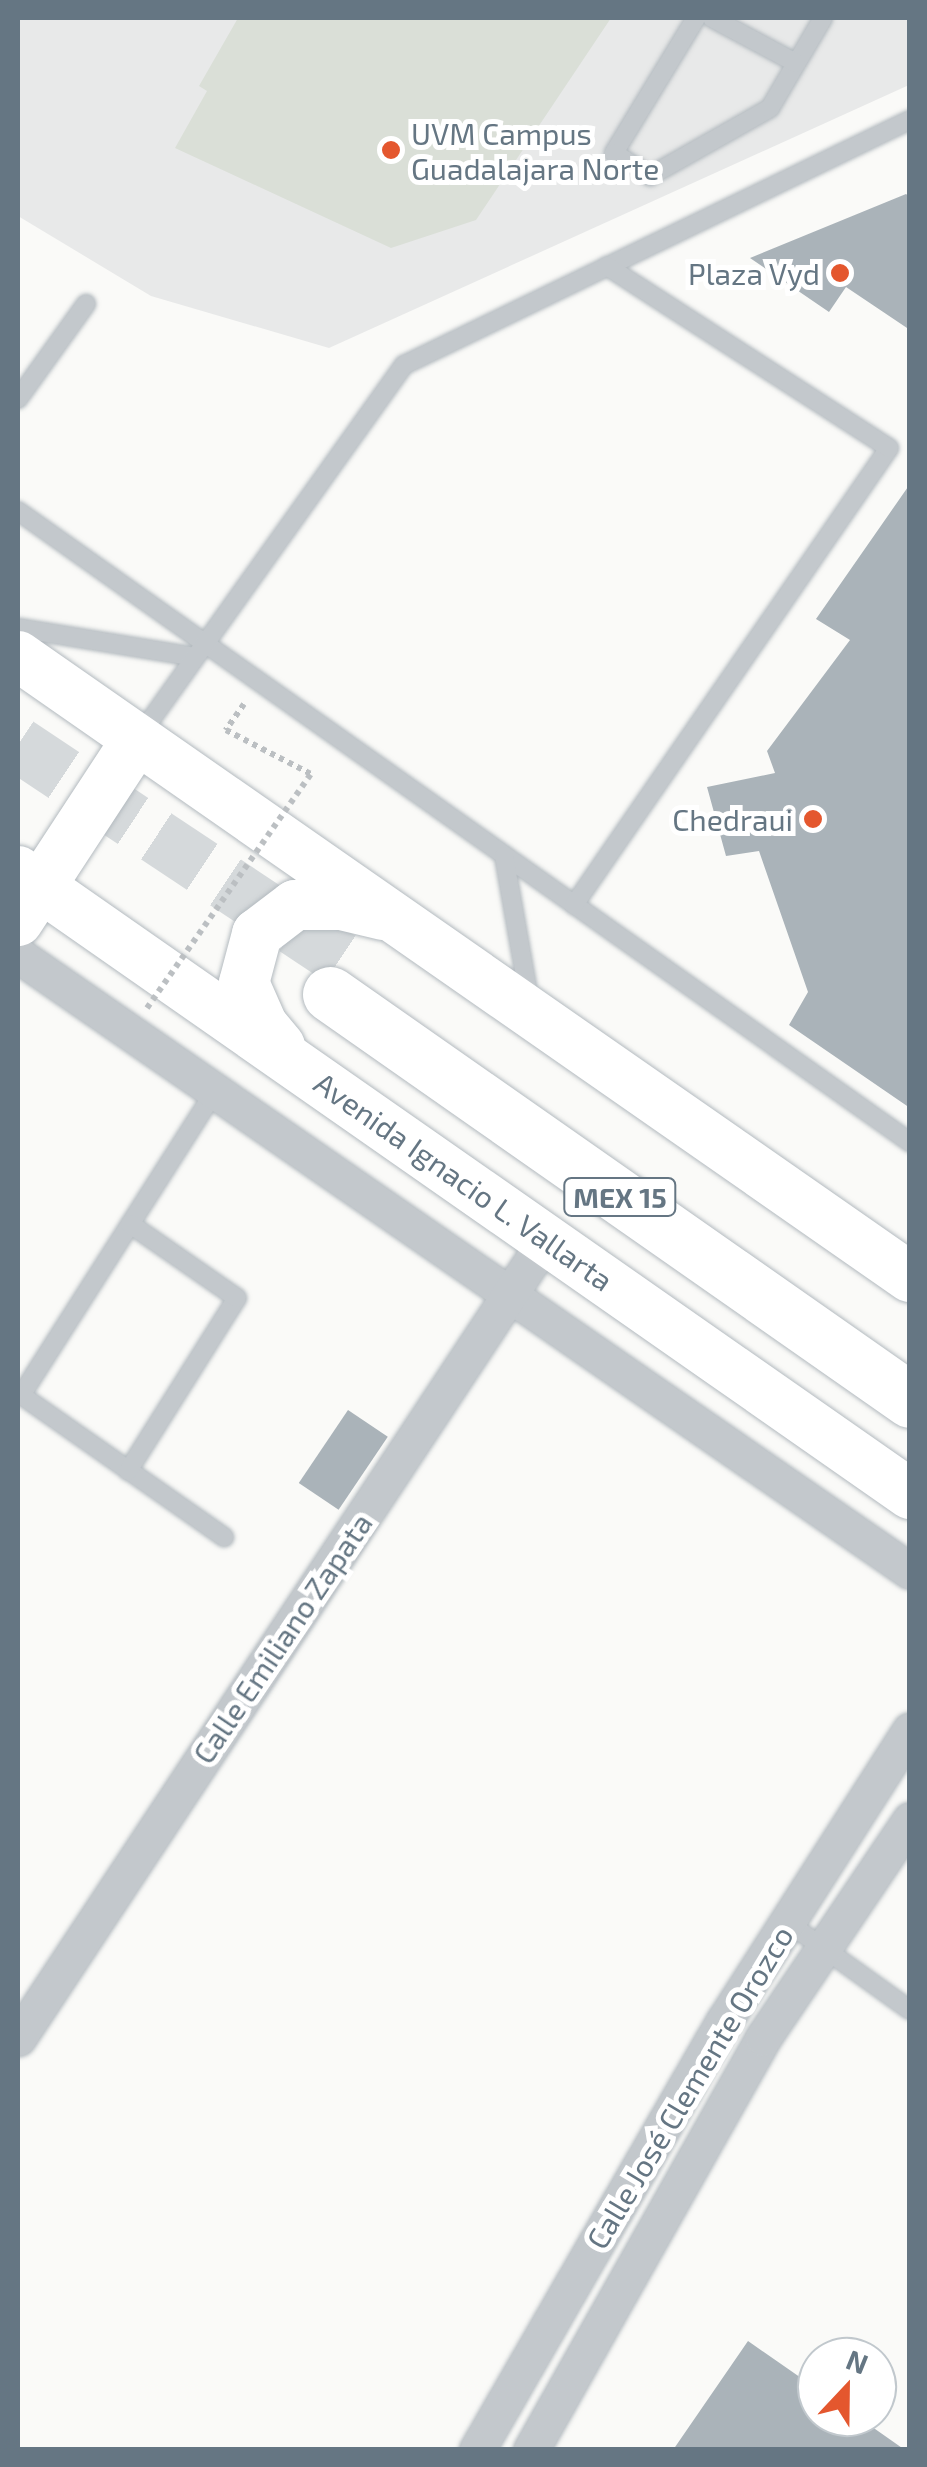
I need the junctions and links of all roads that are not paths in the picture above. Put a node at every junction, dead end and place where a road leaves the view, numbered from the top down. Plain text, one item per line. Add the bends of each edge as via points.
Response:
1 (696, 18) edge
2 (712, 18) edge
3 (823, 18) edge
4 (796, 64) junction
5 (910, 120) edge
6 (607, 266) junction
7 (86, 304) dead end
8 (18, 399) edge
9 (18, 511) edge
10 (18, 628) edge
11 (199, 650) junction
12 (18, 656) edge
13 (137, 740) junction
14 (504, 856) junction
15 (25, 893) edge
16 (574, 905) junction
17 (392, 917) junction
18 (18, 954) edge
19 (532, 1013) junction
20 (294, 1062) junction
21 (215, 1091) junction
22 (910, 1142) edge
23 (130, 1224) junction
24 (547, 1238) junction
25 (910, 1277) edge
26 (510, 1295) junction
27 (910, 1354) edge
28 (910, 1400) edge
29 (128, 1470) junction
30 (910, 1494) edge
31 (224, 1537) dead end
32 (910, 1572) edge
33 (910, 1730) edge
34 (910, 1820) edge
35 (787, 1922) junction
36 (824, 1948) junction
37 (910, 2010) edge
38 (18, 2038) edge
39 (477, 2450) edge
40 (531, 2450) edge

1 - 4 lane via 614,153 650,176 770,108
2 - 4 lane
3 - 4 lane
5 - 6 lane
6 - 11 lane via 404,365
6 - 16 lane via 890,448
7 - 8 lane
9 - 11 lane
10 - 11 lane
11 - 13 lane
11 - 14 lane via 260,683
12 - 13 street
13 - 15 street
13 - 17 street
14 - 16 lane
14 - 19 lane
15 - 20 street, Avenida Ignacio L. Vallarta
16 - 22 lane
17 - 19 street
17 - 20 street via 295,905 258,934 244,983 263,1026
18 - 21 street
19 - 25 street
20 - 24 street, Avenida Ignacio L. Vallarta
21 - 23 lane
21 - 26 street
23 - 29 lane via 21,1395
23 - 29 lane via 237,1298
24 - 26 street, Calle Emiliano Zapata
24 - 30 street, Avenida Ignacio L. Vallarta
26 - 32 street
26 - 38 street, Calle Emiliano Zapata
27 - 28 highway, MEX 15 via 341,980
29 - 31 lane
33 - 35 street, Calle José Clemente Orozco
34 - 36 street, Calle José Clemente Orozco
35 - 36 lane
35 - 39 street, Calle José Clemente Orozco
36 - 37 lane
36 - 40 street, Calle José Clemente Orozco via 764,2038

